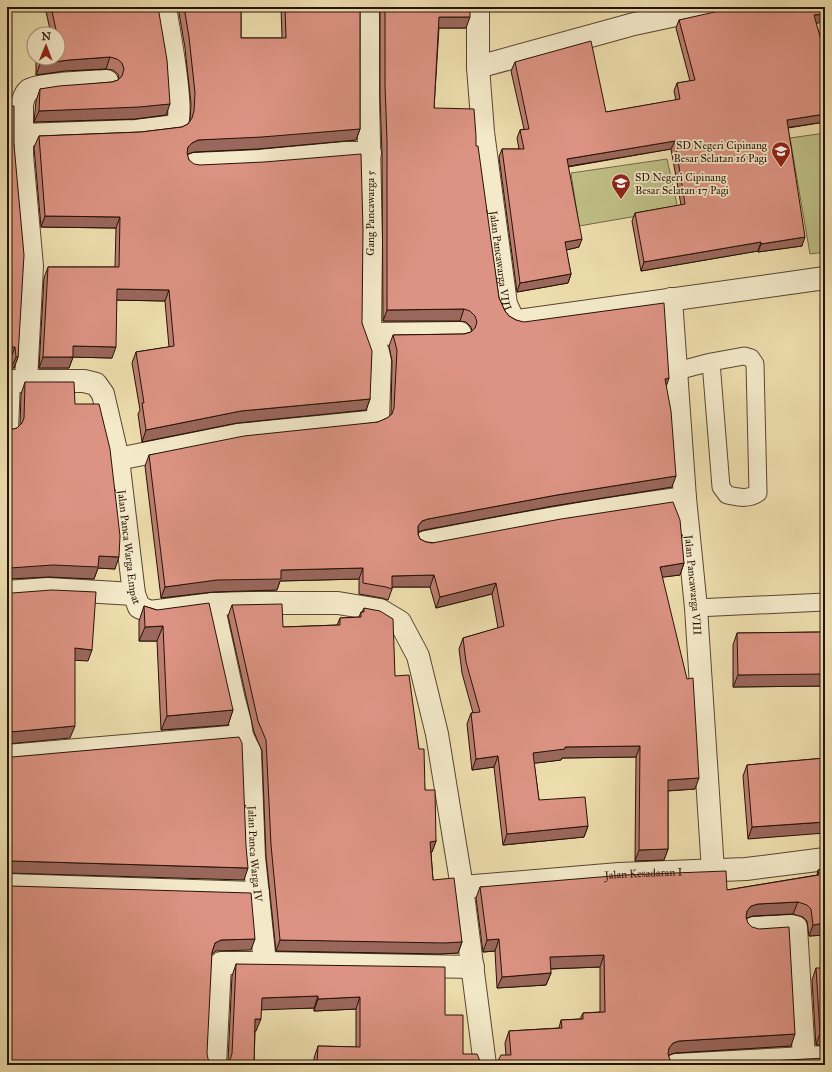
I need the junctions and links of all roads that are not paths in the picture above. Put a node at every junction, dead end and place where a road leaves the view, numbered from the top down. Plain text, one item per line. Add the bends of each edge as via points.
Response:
1 (165, 7) edge
2 (368, 7) edge
3 (478, 7) edge
4 (713, 7) edge
5 (478, 67) junction
6 (107, 81) edge
7 (22, 135) junction
8 (370, 153) junction
9 (195, 164) edge
10 (825, 278) edge
11 (671, 299) junction
12 (460, 333) edge
13 (370, 334) junction
14 (711, 362) junction
15 (677, 372) junction
16 (14, 381) edge
17 (7, 429) edge
18 (118, 459) junction
19 (685, 498) junction
20 (426, 542) edge
21 (7, 592) edge
22 (134, 594) junction
23 (825, 602) edge
24 (213, 604) junction
25 (696, 608) junction
26 (242, 736) junction
27 (7, 756) edge
28 (825, 859) edge
29 (713, 871) junction
30 (7, 885) edge
31 (462, 887) junction
32 (258, 893) junction
33 (754, 928) edge
34 (265, 963) junction
35 (473, 967) junction
36 (814, 1057) edge
37 (704, 1064) edge
38 (215, 1065) edge
39 (485, 1065) edge
40 (676, 1065) edge

1 - 7 street via 177,90 179,121 176,126 136,131
2 - 8 street, Gang Pancawarga 5
3 - 5 street, Jalan Pancawarga VIII
4 - 5 street via 634,24
5 - 11 street, Jalan Pancawarga VIII via 483,132 506,304 512,317 518,321
6 - 7 street via 30,89 22,104
7 - 16 street via 32,266
8 - 9 street
8 - 13 street, Gang Pancawarga 5
10 - 11 street, Jalan Pancawarga VIII
11 - 15 street, Jalan Pancawarga VIII
12 - 13 street
13 - 18 street, Gang Pancawarga 5 via 380,361 378,418 369,422 238,435
14 - 14 lane via 721,487 727,495 749,497 758,493 755,364 751,358 744,356
14 - 15 lane
15 - 19 street, Jalan Pancawarga VIII
16 - 17 street
16 - 18 street, Jalan Panca Warga Empat via 84,381 96,384 103,394
18 - 22 street, Jalan Panca Warga Empat
19 - 20 street via 588,511
19 - 25 street, Jalan Pancawarga VIII
21 - 22 street via 48,589
22 - 24 street, Jalan Panca Warga Empat via 139,607 150,612
23 - 25 lane
24 - 26 street, Jalan Panca Warga IV
24 - 31 street, Jalan Panca Warga Empat via 338,603 380,610 400,622 418,656 437,734
25 - 29 street, Jalan Pancawarga VIII
26 - 27 street
26 - 32 street, Jalan Panca Warga IV via 250,752
28 - 29 street, Jalan Kesadaran I
29 - 31 street, Jalan Kesadaran I via 619,874
30 - 32 street
31 - 35 street
32 - 34 street, Jalan Panca Warga IV
33 - 36 street via 796,927
34 - 35 street
34 - 38 street via 220,964
35 - 39 street
36 - 37 street
37 - 40 street

